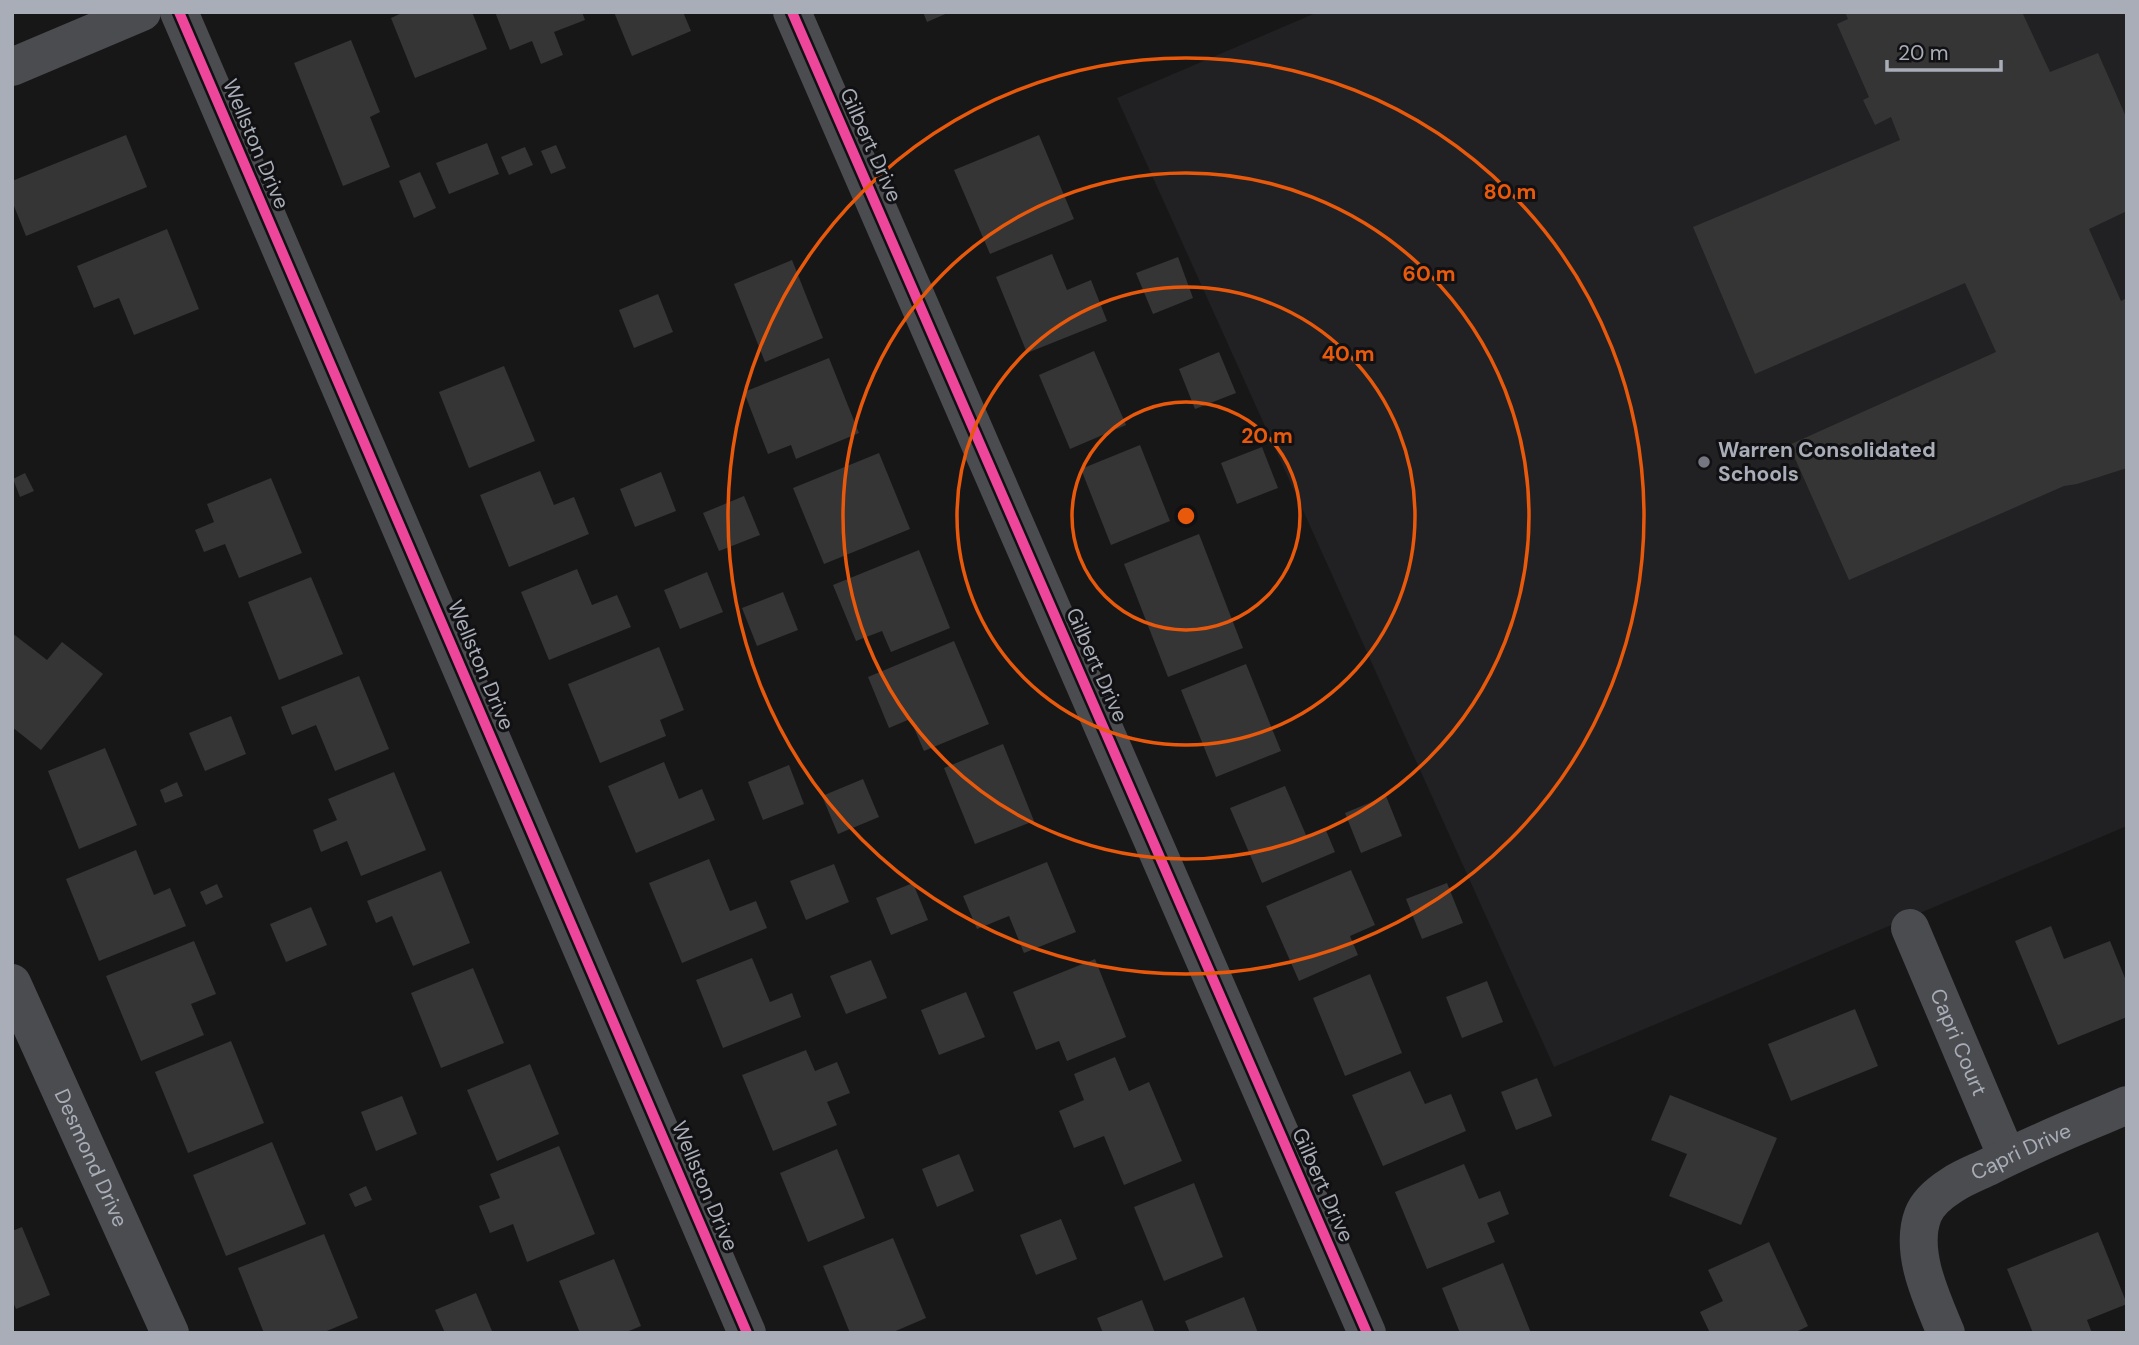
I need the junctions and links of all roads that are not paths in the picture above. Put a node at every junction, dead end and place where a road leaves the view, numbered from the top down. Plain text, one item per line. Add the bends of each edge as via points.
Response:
1 (142, 12) edge
2 (179, 12) edge
3 (792, 12) edge
4 (12, 66) edge
5 (1910, 928) dead end
6 (12, 984) edge
7 (2127, 1105) edge
8 (2007, 1157) junction
9 (170, 1333) edge
10 (747, 1333) edge
11 (1367, 1333) edge
12 (1946, 1333) edge

1 - 4 street
2 - 10 street, Wellston Drive
3 - 11 street, Gilbert Drive
5 - 8 street, Capri Court
6 - 9 street, Desmond Drive
7 - 8 street, Capri Drive
8 - 12 street, Capri Drive via 1952,1185 1934,1198 1923,1214 1922,1264

